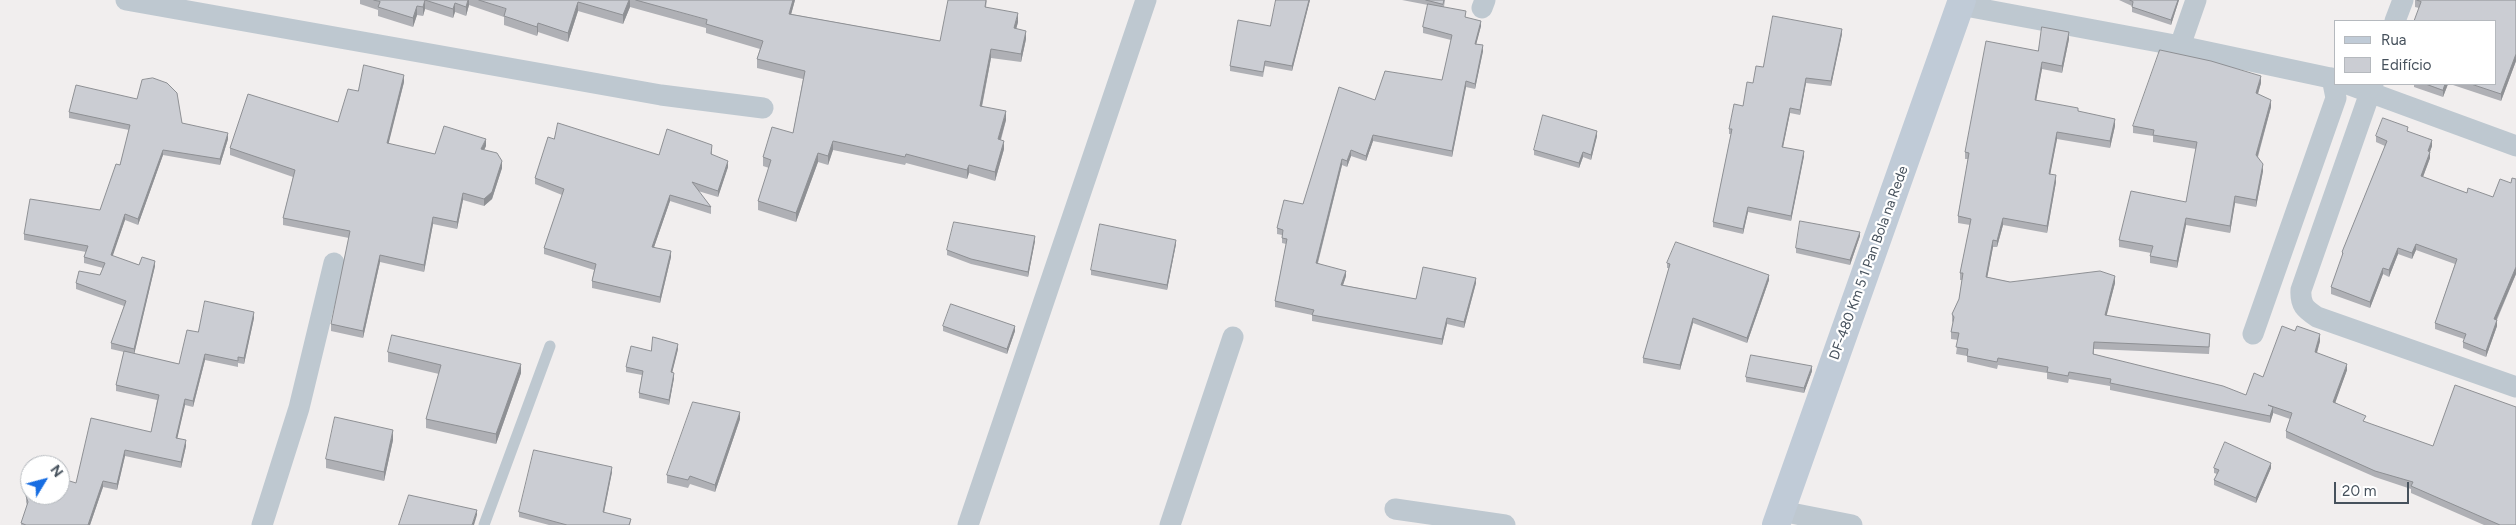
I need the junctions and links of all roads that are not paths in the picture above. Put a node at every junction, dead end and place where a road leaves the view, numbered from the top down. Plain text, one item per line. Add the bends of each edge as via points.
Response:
1 (126, 0) edge
2 (1146, 0) edge
3 (2196, 0) edge
4 (2403, 0) edge
5 (1961, 3) edge
6 (2395, 20) edge
7 (2180, 46) junction
8 (2334, 79) edge
9 (2337, 85) edge
10 (2372, 87) edge
11 (763, 108) dead end
12 (2516, 146) edge
13 (334, 263) dead end
14 (2253, 334) dead end
15 (1233, 337) dead end
16 (550, 346) dead end
17 (2516, 387) edge
18 (1396, 509) dead end
19 (1779, 518) edge
20 (262, 525) edge
21 (484, 525) edge
22 (968, 525) edge
23 (1170, 525) edge
24 (1505, 525) edge
25 (1852, 525) edge

1 - 11 street via 661,95
2 - 22 street
3 - 7 street
4 - 6 street
5 - 7 street
5 - 19 street, DF-480 Km 5 1 Pan Bola na Rede
7 - 8 street
9 - 14 street via 2336,98
10 - 12 street
10 - 17 street via 2301,290 2303,308 2317,317
13 - 20 street via 298,408
15 - 23 street
16 - 21 lane
18 - 24 street
19 - 25 street

